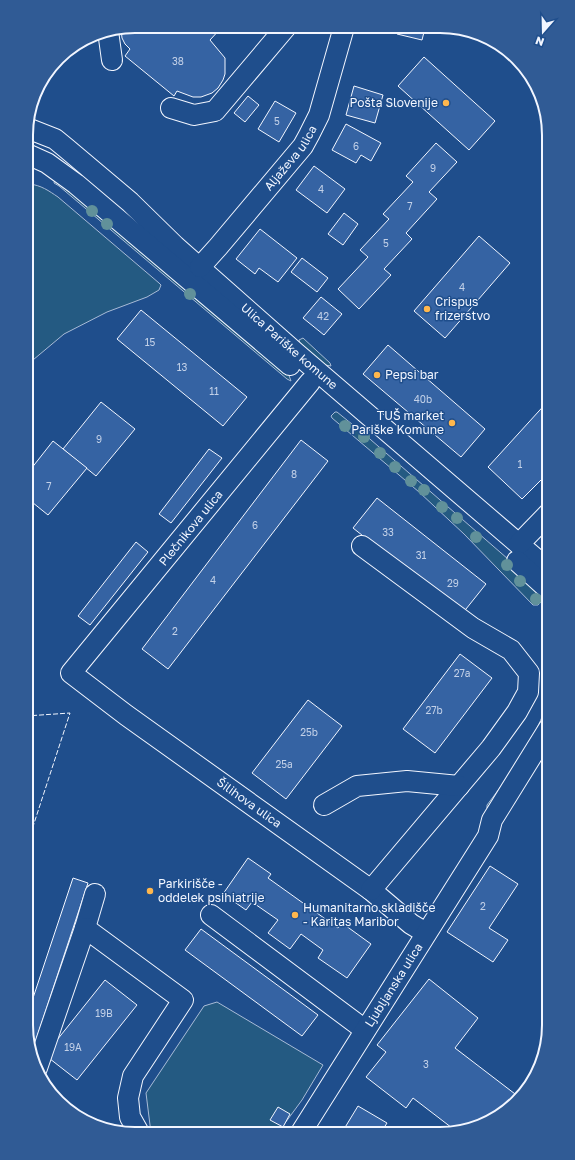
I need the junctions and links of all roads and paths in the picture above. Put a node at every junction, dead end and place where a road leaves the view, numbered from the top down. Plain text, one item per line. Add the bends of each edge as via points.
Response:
1 (281, 33) edge
2 (342, 33) edge
3 (109, 36) edge
4 (112, 60) dead end
5 (171, 108) dead end
6 (33, 130) edge
7 (33, 157) edge
8 (200, 267) junction
9 (310, 382) junction
10 (542, 520) edge
11 (519, 544) junction
12 (362, 546) dead end
13 (542, 564) edge
14 (542, 583) edge
15 (71, 673) joint
16 (542, 739) edge
17 (542, 764) edge
18 (459, 786) junction
19 (324, 805) dead end
20 (488, 836) junction
21 (371, 890) junction
22 (95, 894) dead end
23 (211, 915) dead end
24 (85, 928) junction
25 (426, 933) junction
26 (365, 1030) junction
27 (39, 1061) edge
28 (136, 1127) edge
29 (304, 1127) edge

1 - 5 street via 215,111 194,115
2 - 8 street, Aljaževa ulica via 319,115 303,146
3 - 4 street
6 - 8 street, Ulica Pariške komune via 54,139 66,148 130,202
7 - 9 street via 47,163 76,184
8 - 11 street, Ulica Pariške komune
9 - 14 street
9 - 15 street, Plečnikova ulica
10 - 11 street
11 - 13 street, Ulica Pariške komune
12 - 18 street via 473,628 511,650 529,673 528,692 517,712
15 - 21 street, Šilihova ulica
16 - 20 street, Ljubljanska ulica via 492,820
17 - 20 street, Ljubljanska ulica via 501,825
18 - 19 street via 407,781 357,786
18 - 21 street
20 - 25 street, Ljubljanska ulica
21 - 25 street, Šilihova ulica via 411,924
22 - 24 street
23 - 26 street
24 - 27 street
24 - 28 street via 184,1000 133,1076 128,1098 130,1117
25 - 26 street, Ljubljanska ulica
26 - 29 street, Ljubljanska ulica

